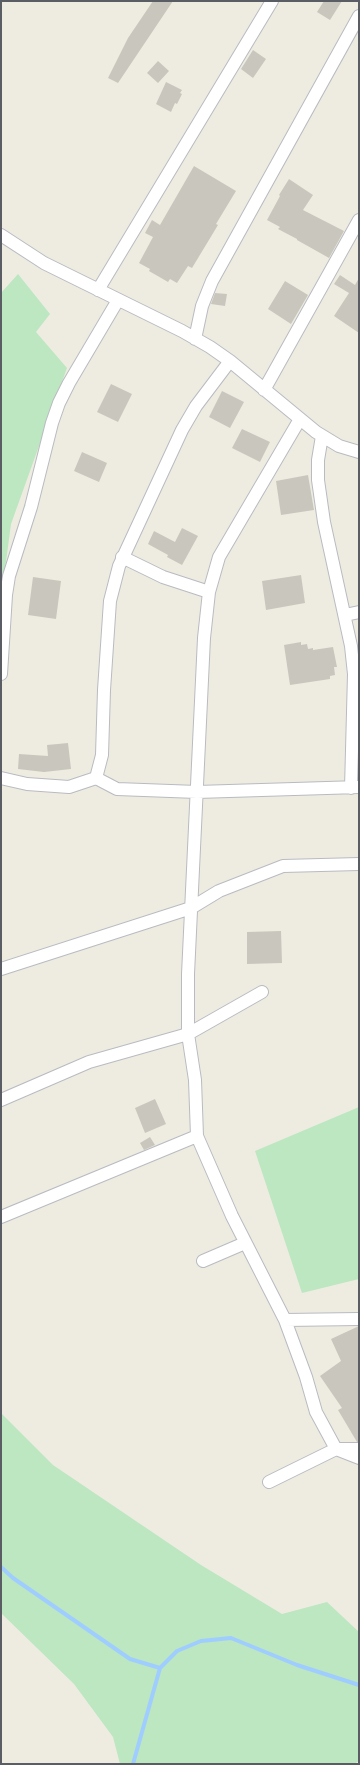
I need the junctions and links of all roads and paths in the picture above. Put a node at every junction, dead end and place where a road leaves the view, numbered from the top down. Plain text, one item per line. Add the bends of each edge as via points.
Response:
1 (272, 1) edge
2 (359, 16) edge
3 (359, 220) edge
4 (1, 235) edge
5 (98, 290) junction
6 (118, 300) junction
7 (195, 339) junction
8 (230, 361) junction
9 (264, 390) junction
10 (300, 419) junction
11 (322, 436) junction
12 (359, 452) edge
13 (122, 557) junction
14 (209, 592) junction
15 (359, 612) edge
16 (345, 615) junction
17 (1, 674) edge
18 (1, 778) edge
19 (96, 778) junction
20 (355, 788) edge
21 (197, 792) junction
22 (359, 864) edge
23 (191, 908) junction
24 (1, 969) edge
25 (262, 992) dead end
26 (188, 1034) junction
27 (1, 1100) edge
28 (197, 1136) junction
29 (1, 1217) edge
30 (245, 1243) junction
31 (203, 1261) dead end
32 (359, 1319) edge
33 (285, 1320) junction
34 (336, 1449) junction
35 (359, 1449) edge
36 (359, 1458) edge
37 (269, 1482) dead end

1 - 5 street
2 - 7 street via 212,281 202,306
3 - 9 street
4 - 5 street via 44,263
5 - 6 street
6 - 7 street
6 - 17 street via 69,383 52,424 31,507 9,576
7 - 8 street
8 - 9 street
8 - 13 street via 196,406 182,430
9 - 10 street
10 - 11 street
10 - 14 street via 219,557
11 - 12 street via 339,446
11 - 16 street via 318,480 324,522
13 - 14 street via 163,578
13 - 19 street via 110,601 102,755
14 - 21 street via 204,638
15 - 16 street
16 - 20 street via 354,674
18 - 19 street via 27,784 70,788
19 - 21 street via 117,788
20 - 21 street
21 - 23 street
22 - 23 street via 283,866 219,891
23 - 24 street
23 - 26 street
25 - 26 street
26 - 27 street via 89,1062
26 - 28 street via 195,1080
28 - 29 street
28 - 30 street
30 - 31 street
30 - 33 street
32 - 33 street
33 - 34 street via 316,1412
34 - 35 street
34 - 36 street
34 - 37 street

